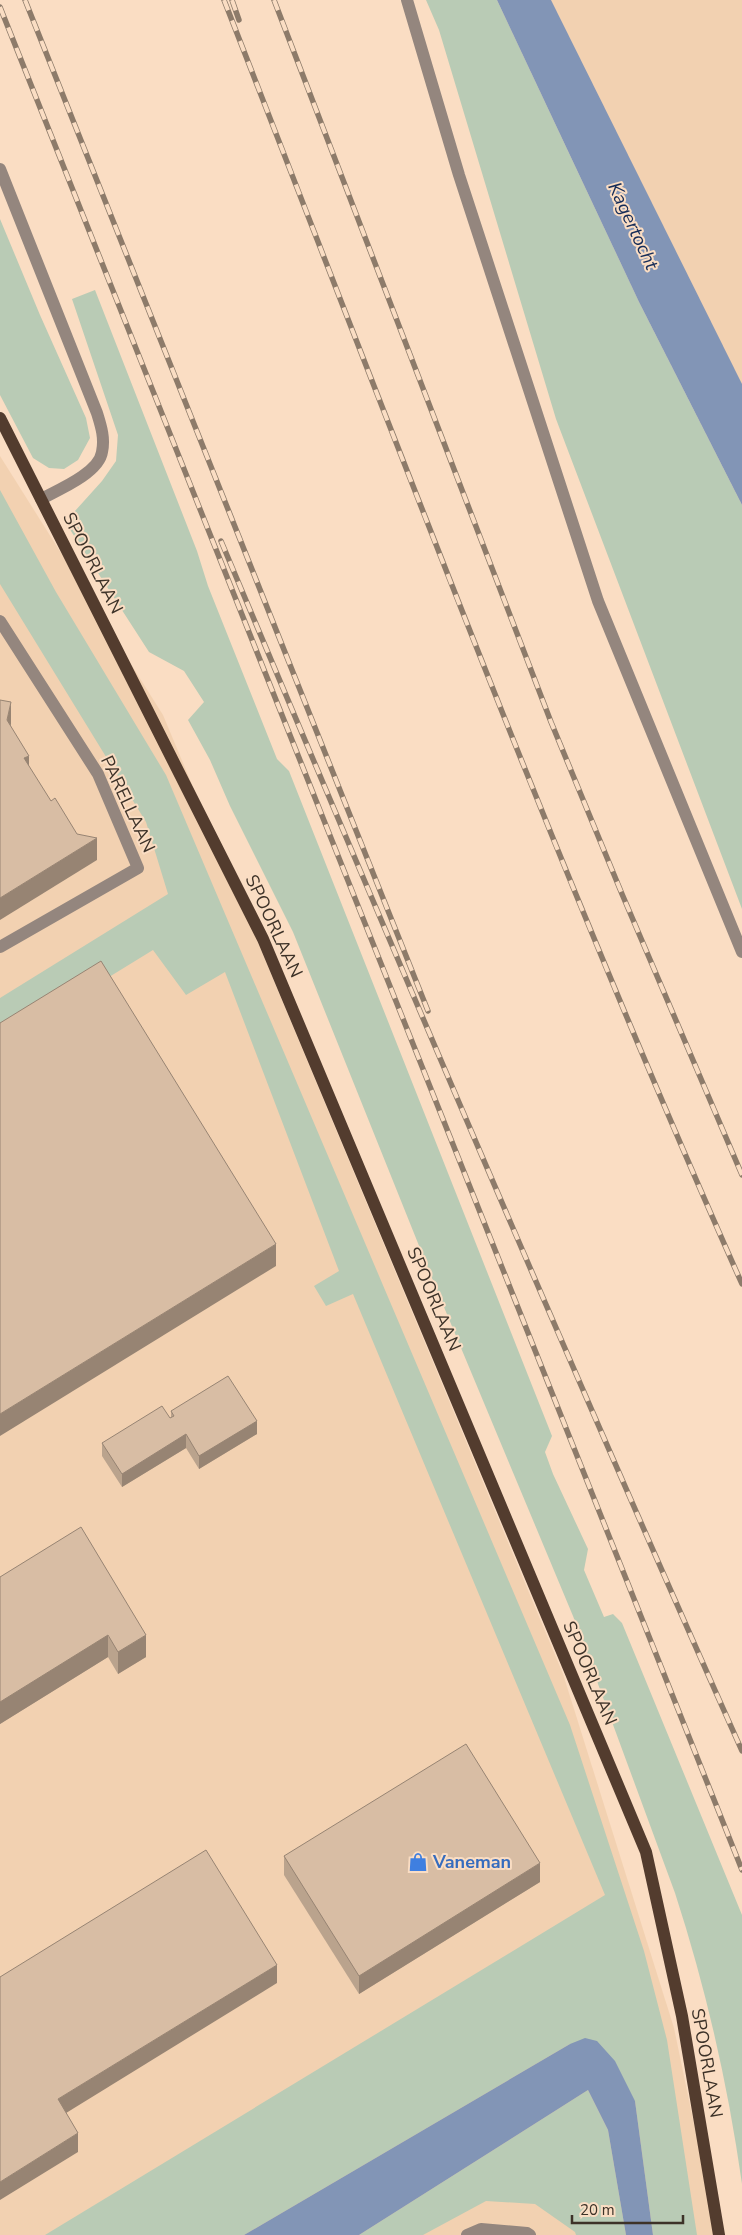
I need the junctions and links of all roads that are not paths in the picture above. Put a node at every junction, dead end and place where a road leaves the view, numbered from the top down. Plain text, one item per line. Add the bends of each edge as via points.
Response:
1 (407, 0) edge
2 (0, 169) edge
3 (0, 418) edge
4 (41, 499) junction
5 (0, 621) edge
6 (0, 947) edge
7 (742, 952) edge
8 (467, 2235) edge
9 (530, 2235) edge
10 (719, 2235) edge

1 - 7 street via 459,175 598,601
2 - 4 street via 103,434 102,454 90,470
3 - 4 main road, SPOORLAAN
4 - 10 main road, SPOORLAAN via 263,939 646,1852 682,2016
5 - 6 street, PARELLAAN via 98,774 138,868
8 - 9 street via 481,2229

